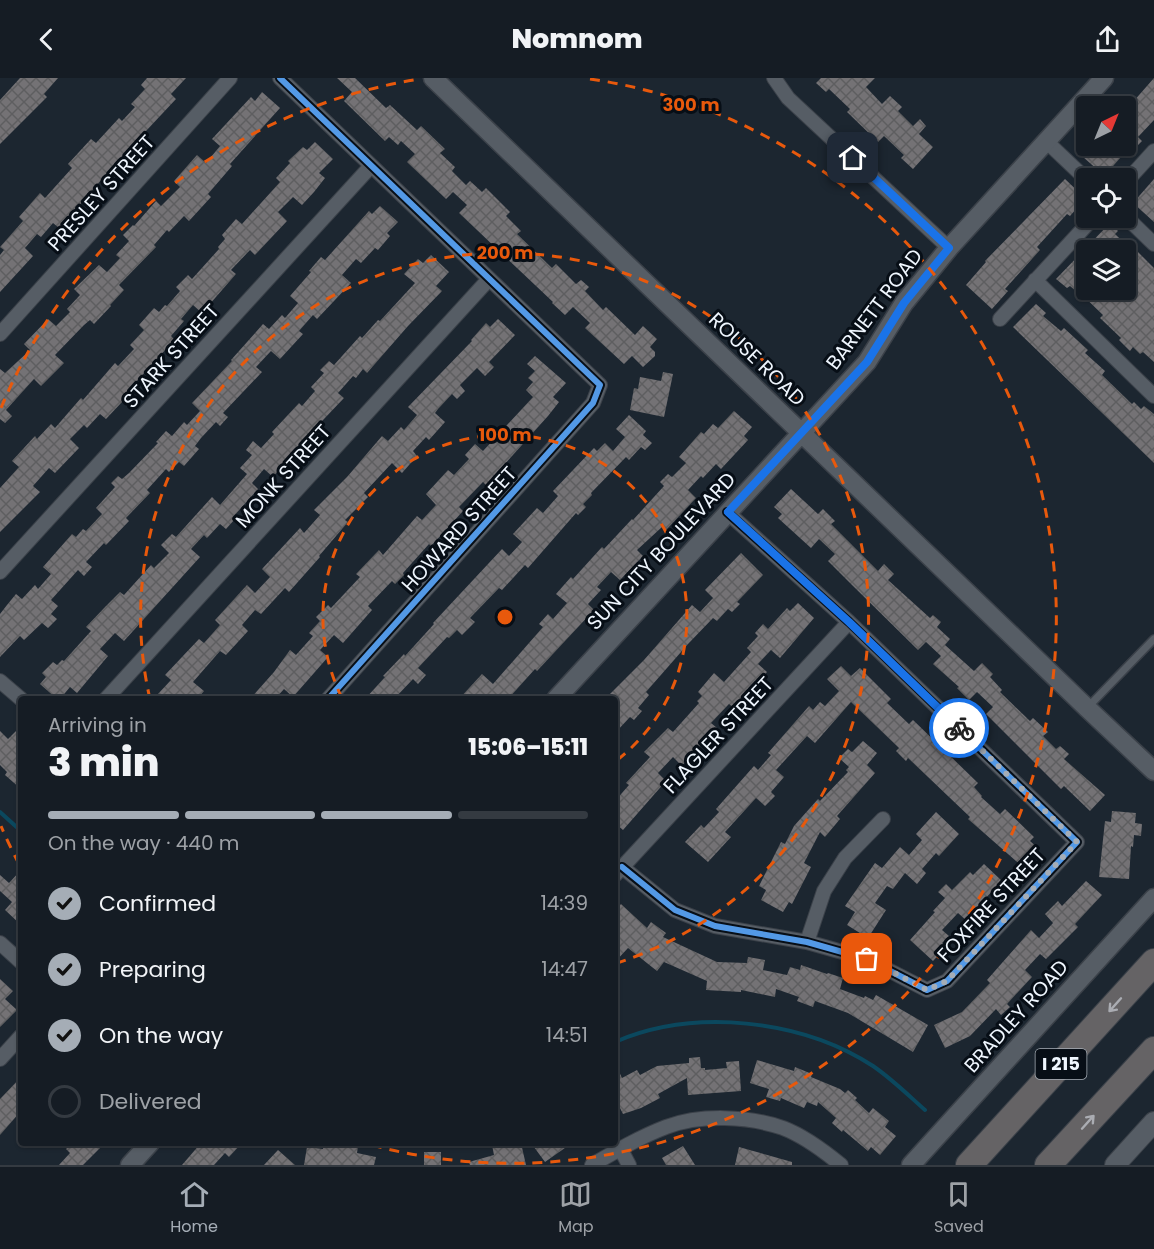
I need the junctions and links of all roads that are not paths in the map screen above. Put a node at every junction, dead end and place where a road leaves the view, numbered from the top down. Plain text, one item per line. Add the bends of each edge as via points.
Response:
1 (230, 78) edge
2 (280, 78) edge
3 (434, 78) edge
4 (774, 78) edge
5 (1104, 78) edge
6 (1047, 142) junction
7 (1154, 151) edge
8 (371, 166) junction
9 (1076, 170) edge
10 (1136, 171) edge
11 (1136, 227) edge
12 (1084, 228) edge
13 (1154, 244) edge
14 (949, 248) junction
15 (489, 279) junction
16 (1035, 280) junction
17 (1000, 319) dead end
18 (0, 333) edge
19 (1154, 396) edge
20 (801, 433) junction
21 (728, 512) junction
22 (0, 572) edge
23 (849, 622) junction
24 (1154, 639) edge
25 (0, 681) edge
26 (18, 696) edge
27 (109, 696) edge
28 (331, 696) edge
29 (559, 696) edge
30 (1086, 708) junction
31 (1154, 771) edge
32 (883, 819) dead end
33 (619, 871) edge
34 (1154, 898) edge
35 (807, 942) junction
36 (0, 943) edge
37 (18, 959) edge
38 (1154, 962) edge
39 (18, 1039) edge
40 (1154, 1050) edge
41 (0, 1059) edge
42 (1154, 1122) edge
43 (147, 1146) edge
44 (620, 1148) junction
45 (130, 1165) edge
46 (592, 1165) edge
47 (629, 1165) edge
48 (841, 1165) edge
49 (911, 1165) edge
50 (969, 1165) edge
51 (1048, 1165) edge
52 (1115, 1165) edge

1 - 18 street, PRESLEY STREET
2 - 8 street, HOWARD STREET
3 - 20 street, ROUSE ROAD
4 - 14 street via 788,98
5 - 6 street, BARNETT ROAD
6 - 9 street
6 - 14 street, BARNETT ROAD
7 - 10 street
8 - 15 street, HOWARD STREET
8 - 22 street, STARK STREET
11 - 13 street
12 - 16 street
14 - 20 street, BARNETT ROAD via 904,303 867,362
15 - 27 street, MONK STREET
15 - 28 street, HOWARD STREET via 600,385 593,403
16 - 17 street
16 - 19 street
20 - 21 street, SUN CITY BOULEVARD
20 - 30 street, ROUSE ROAD
21 - 23 street, FOXFIRE STREET
21 - 29 street, SUN CITY BOULEVARD
23 - 33 street, FLAGLER STREET
23 - 35 street, FOXFIRE STREET via 1077,842 947,981 927,990 867,959
24 - 30 lane
25 - 26 street
30 - 31 street, ROUSE ROAD
32 - 35 street via 845,858 824,891
33 - 35 street, FOXFIRE STREET via 675,910 715,926
34 - 49 street, BRADLEY ROAD
36 - 37 street
38 -> 50 highway, I 215
39 - 41 street
51 -> 40 highway
42 - 52 main road
43 - 45 street
44 - 46 street
44 - 47 street
44 - 48 street via 667,1127 706,1119 747,1120 784,1128

